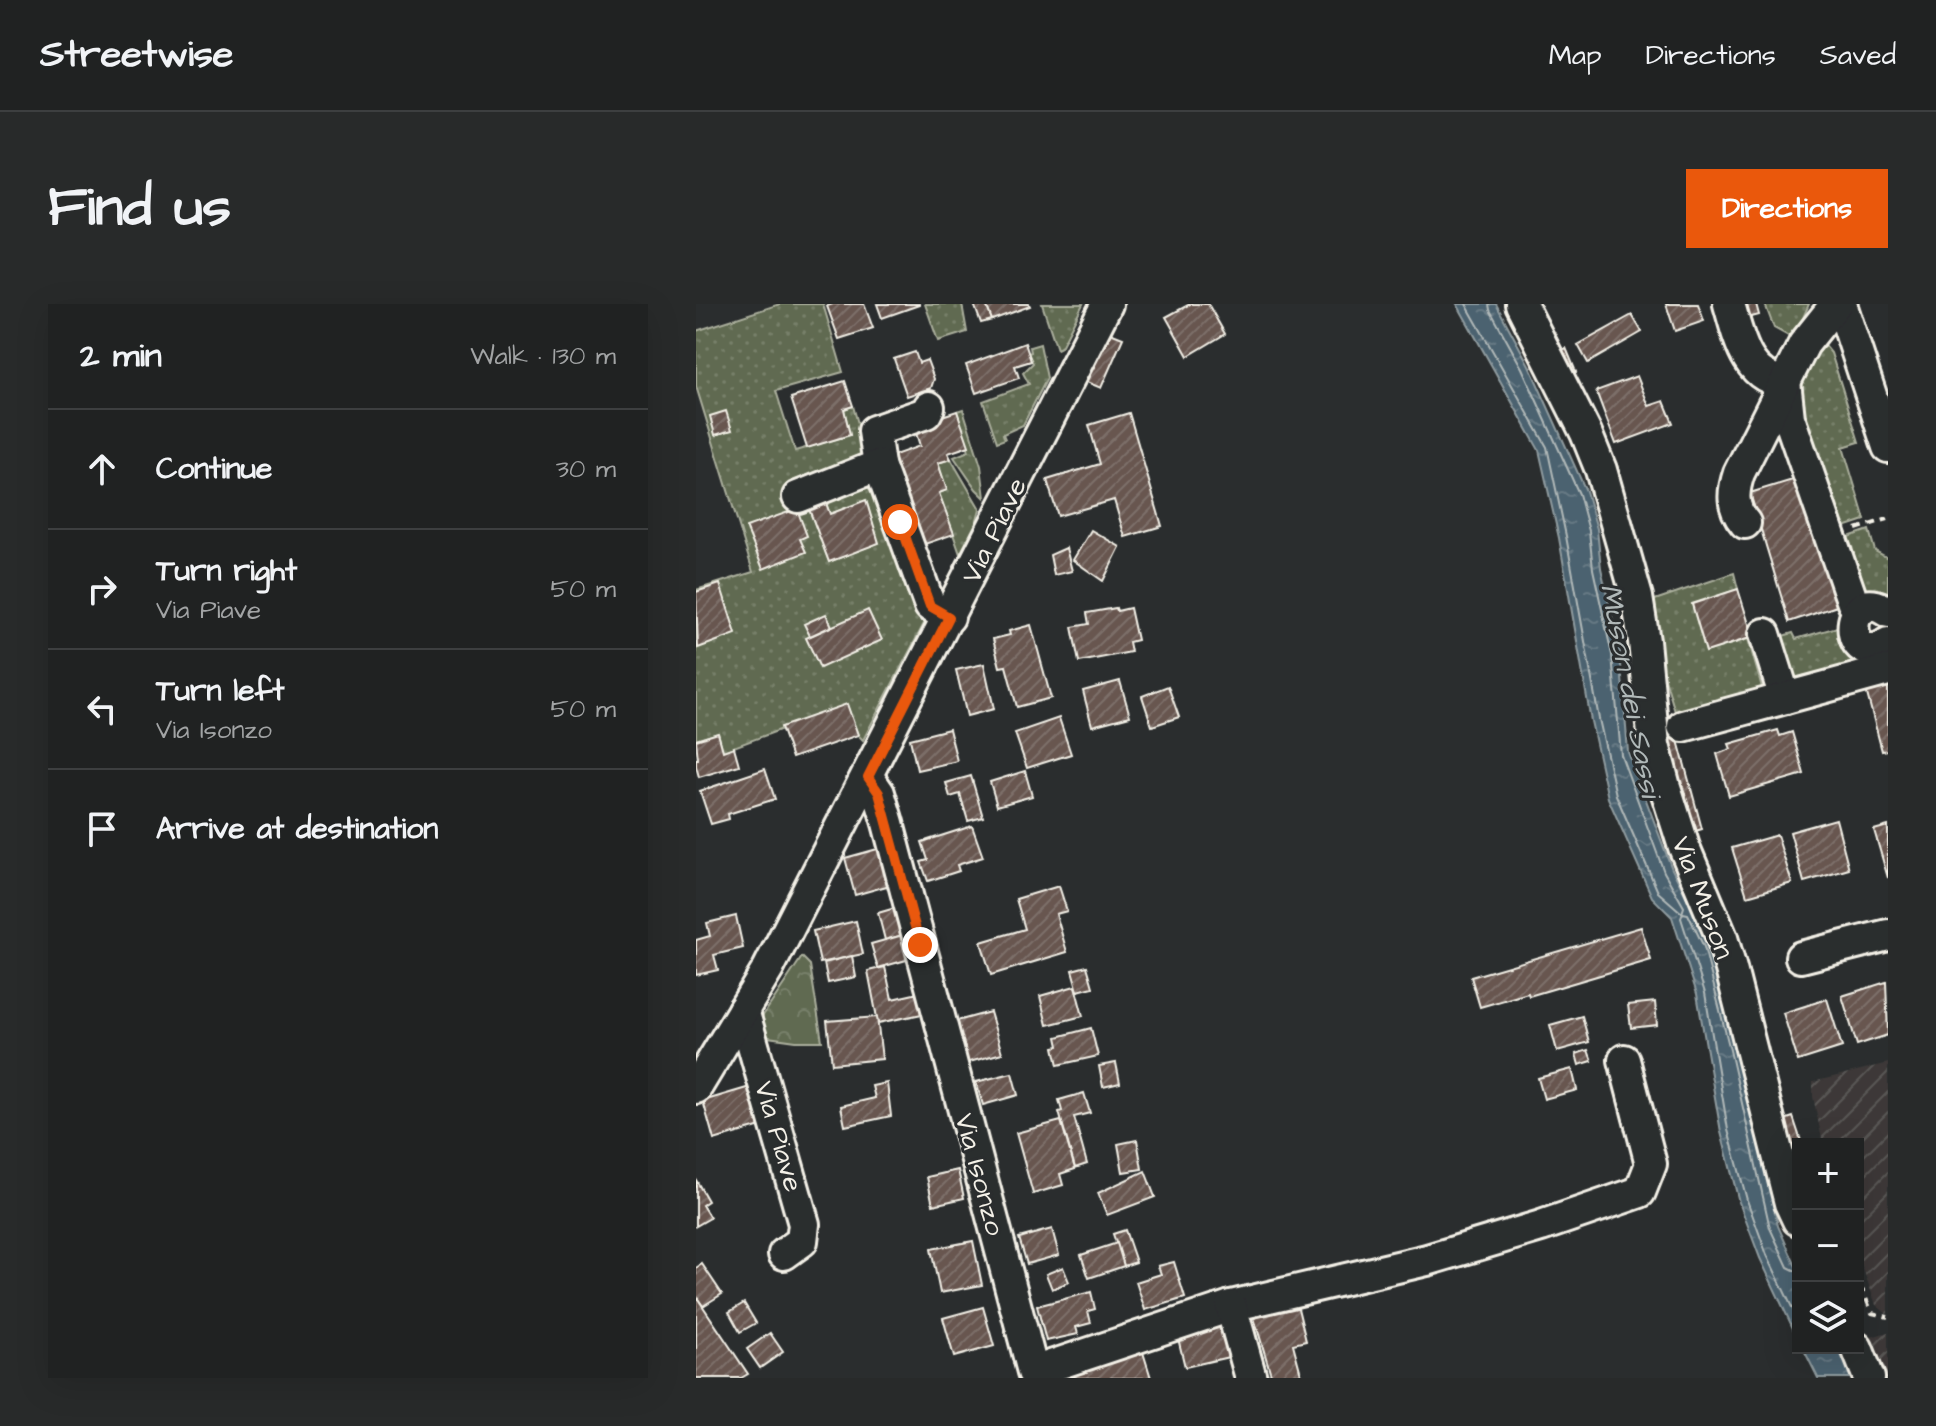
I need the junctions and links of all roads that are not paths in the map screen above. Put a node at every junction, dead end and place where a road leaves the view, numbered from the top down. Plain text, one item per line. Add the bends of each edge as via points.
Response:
1 (1107, 304) edge
2 (1521, 304) edge
3 (1729, 304) edge
4 (1838, 304) edge
5 (1785, 381) junction
6 (929, 407) dead end
7 (1888, 447) edge
8 (879, 465) junction
9 (798, 497) dead end
10 (1745, 523) dead end
11 (1875, 611) edge
12 (949, 617) junction
13 (1765, 634) dead end
14 (1888, 643) edge
15 (1888, 670) edge
16 (1785, 698) junction
17 (1683, 726) dead end
18 (868, 777) junction
19 (1888, 935) edge
20 (1801, 957) dead end
21 (743, 1010) junction
22 (1624, 1060) dead end
23 (696, 1088) edge
24 (1793, 1210) edge
25 (784, 1254) dead end
26 (1231, 1306) junction
27 (1859, 1354) edge
28 (1251, 1378) edge
29 (1869, 1378) edge

1 - 12 street, Via Piave
2 - 24 street, Via Muson via 1601,470 1637,597 1654,745 1684,847 1728,959
3 - 5 street via 1749,361 1763,375
4 - 5 street via 1804,344
4 - 7 street
5 - 10 street via 1734,488 1738,515
5 - 11 street via 1789,418 1853,603
6 - 8 street via 926,413 874,431
8 - 9 street
8 - 12 street via 930,606
11 - 14 street via 1852,625 1854,638 1864,648
12 - 18 street, Via Piave
13 - 16 street
15 - 16 street
16 - 17 street
18 - 21 street, Via Piave
18 - 26 street, Via Isonzo via 888,823 1033,1372
19 - 20 street
21 - 23 street, Via Piave
21 - 25 street, Via Piave via 804,1224 802,1241
22 - 26 street, Via Isonzo via 1651,1164 1640,1192 1427,1260
26 - 28 street
27 - 29 street

